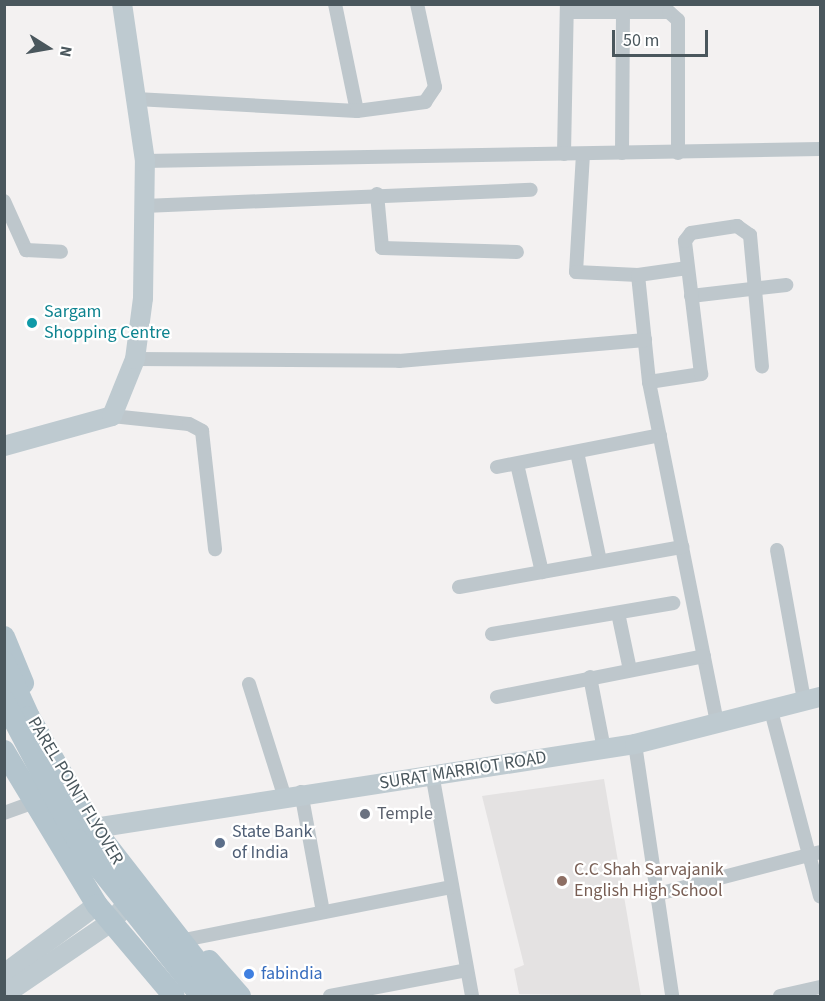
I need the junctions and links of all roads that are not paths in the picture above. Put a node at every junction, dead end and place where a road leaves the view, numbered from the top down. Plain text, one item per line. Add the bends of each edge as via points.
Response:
1 (122, 4) edge
2 (335, 4) edge
3 (417, 4) edge
4 (567, 8) edge
5 (623, 11) junction
6 (136, 99) junction
7 (357, 111) junction
8 (820, 149) edge
9 (583, 153) junction
10 (622, 153) junction
11 (678, 153) junction
12 (564, 154) junction
13 (145, 161) junction
14 (531, 190) dead end
15 (377, 194) junction
16 (4, 201) edge
17 (144, 206) junction
18 (61, 252) dead end
19 (517, 252) dead end
20 (688, 268) junction
21 (638, 275) junction
22 (786, 285) dead end
23 (754, 289) junction
24 (691, 296) junction
25 (645, 340) junction
26 (135, 359) junction
27 (762, 366) dead end
28 (649, 382) junction
29 (112, 416) junction
30 (660, 435) junction
31 (4, 446) edge
32 (577, 452) junction
33 (517, 464) junction
34 (497, 467) dead end
35 (682, 547) junction
36 (215, 549) dead end
37 (777, 550) dead end
38 (600, 561) junction
39 (542, 572) junction
40 (459, 587) dead end
41 (673, 603) dead end
42 (618, 613) junction
43 (492, 634) dead end
44 (4, 637) edge
45 (704, 656) junction
46 (4, 662) edge
47 (630, 670) junction
48 (590, 677) junction
49 (249, 684) dead end
50 (497, 697) dead end
51 (812, 699) edge
52 (4, 701) edge
53 (770, 707) junction
54 (717, 722) junction
55 (635, 744) junction
56 (604, 749) junction
57 (4, 751) edge
58 (433, 779) junction
59 (292, 794) junction
60 (34, 802) junction
61 (4, 813) edge
62 (101, 827) junction
63 (815, 853) edge
64 (146, 883) junction
65 (452, 887) junction
66 (654, 895) junction
67 (820, 896) edge
68 (323, 912) junction
69 (104, 914) junction
70 (189, 939) junction
71 (467, 970) junction
72 (4, 974) edge
73 (820, 987) edge
74 (382, 991) edge
75 (4, 995) edge
76 (174, 996) edge
77 (201, 996) edge
78 (224, 996) edge
79 (240, 996) edge
80 (330, 996) edge
81 (472, 996) edge
82 (672, 996) edge
83 (780, 996) edge

1 - 6 street
2 - 7 street
3 - 7 street via 434,96
4 - 5 street
4 - 12 street
5 - 10 street
5 - 11 street via 669,12 678,20
6 - 7 street
6 - 13 street
8 - 11 street
9 - 10 street
9 - 12 street
9 - 21 street via 576,272
10 - 11 street
12 - 13 street
13 - 17 street
14 - 15 street
15 - 17 street
15 - 19 street via 382,248
16 - 18 street via 26,250
17 - 26 street via 143,298
20 - 21 street
20 - 23 street via 687,235 743,226 750,235
20 - 24 street
21 - 25 street
22 - 23 street
23 - 24 street
23 - 27 street
24 - 28 street via 701,374
25 - 26 street via 399,362
25 - 28 street
26 - 29 street
28 - 30 street
29 - 31 street
29 - 36 street via 189,424 202,431
30 - 32 street
30 - 35 street
32 - 33 street
32 - 38 street
33 - 34 street
33 - 39 street
35 - 38 street
35 - 45 street
37 - 51 street
38 - 39 street
39 - 40 street
41 - 42 street
42 - 43 street
42 - 47 street
44 - 62 main road via 57,753
45 - 47 street
45 - 54 street
46 - 78 main road, PAREL POINT FLYOVER, bridge via 91,825
47 - 48 street
48 - 50 street
48 - 56 street
49 - 59 street
51 - 53 street, SURAT MARRIOT ROAD
52 - 77 main road, PAREL POINT FLYOVER, bridge via 77,840
53 - 54 street, SURAT MARRIOT ROAD
53 - 63 street
54 - 55 street, SURAT MARRIOT ROAD
55 - 56 street, SURAT MARRIOT ROAD
55 - 66 street
56 - 58 street, SURAT MARRIOT ROAD
57 - 60 main road
58 - 59 street, SURAT MARRIOT ROAD
58 - 65 street
59 - 62 street, SURAT MARRIOT ROAD
59 - 68 street
60 - 61 street
60 - 69 main road
62 - 64 main road
63 - 66 street
63 - 67 street
64 - 69 street
64 - 70 main road
65 - 68 street
65 - 71 street
66 - 82 street
68 - 70 street
69 - 72 street
69 - 75 street
69 - 76 main road
70 - 79 main road
71 - 74 street
71 - 81 street
73 - 83 street
74 - 80 street

